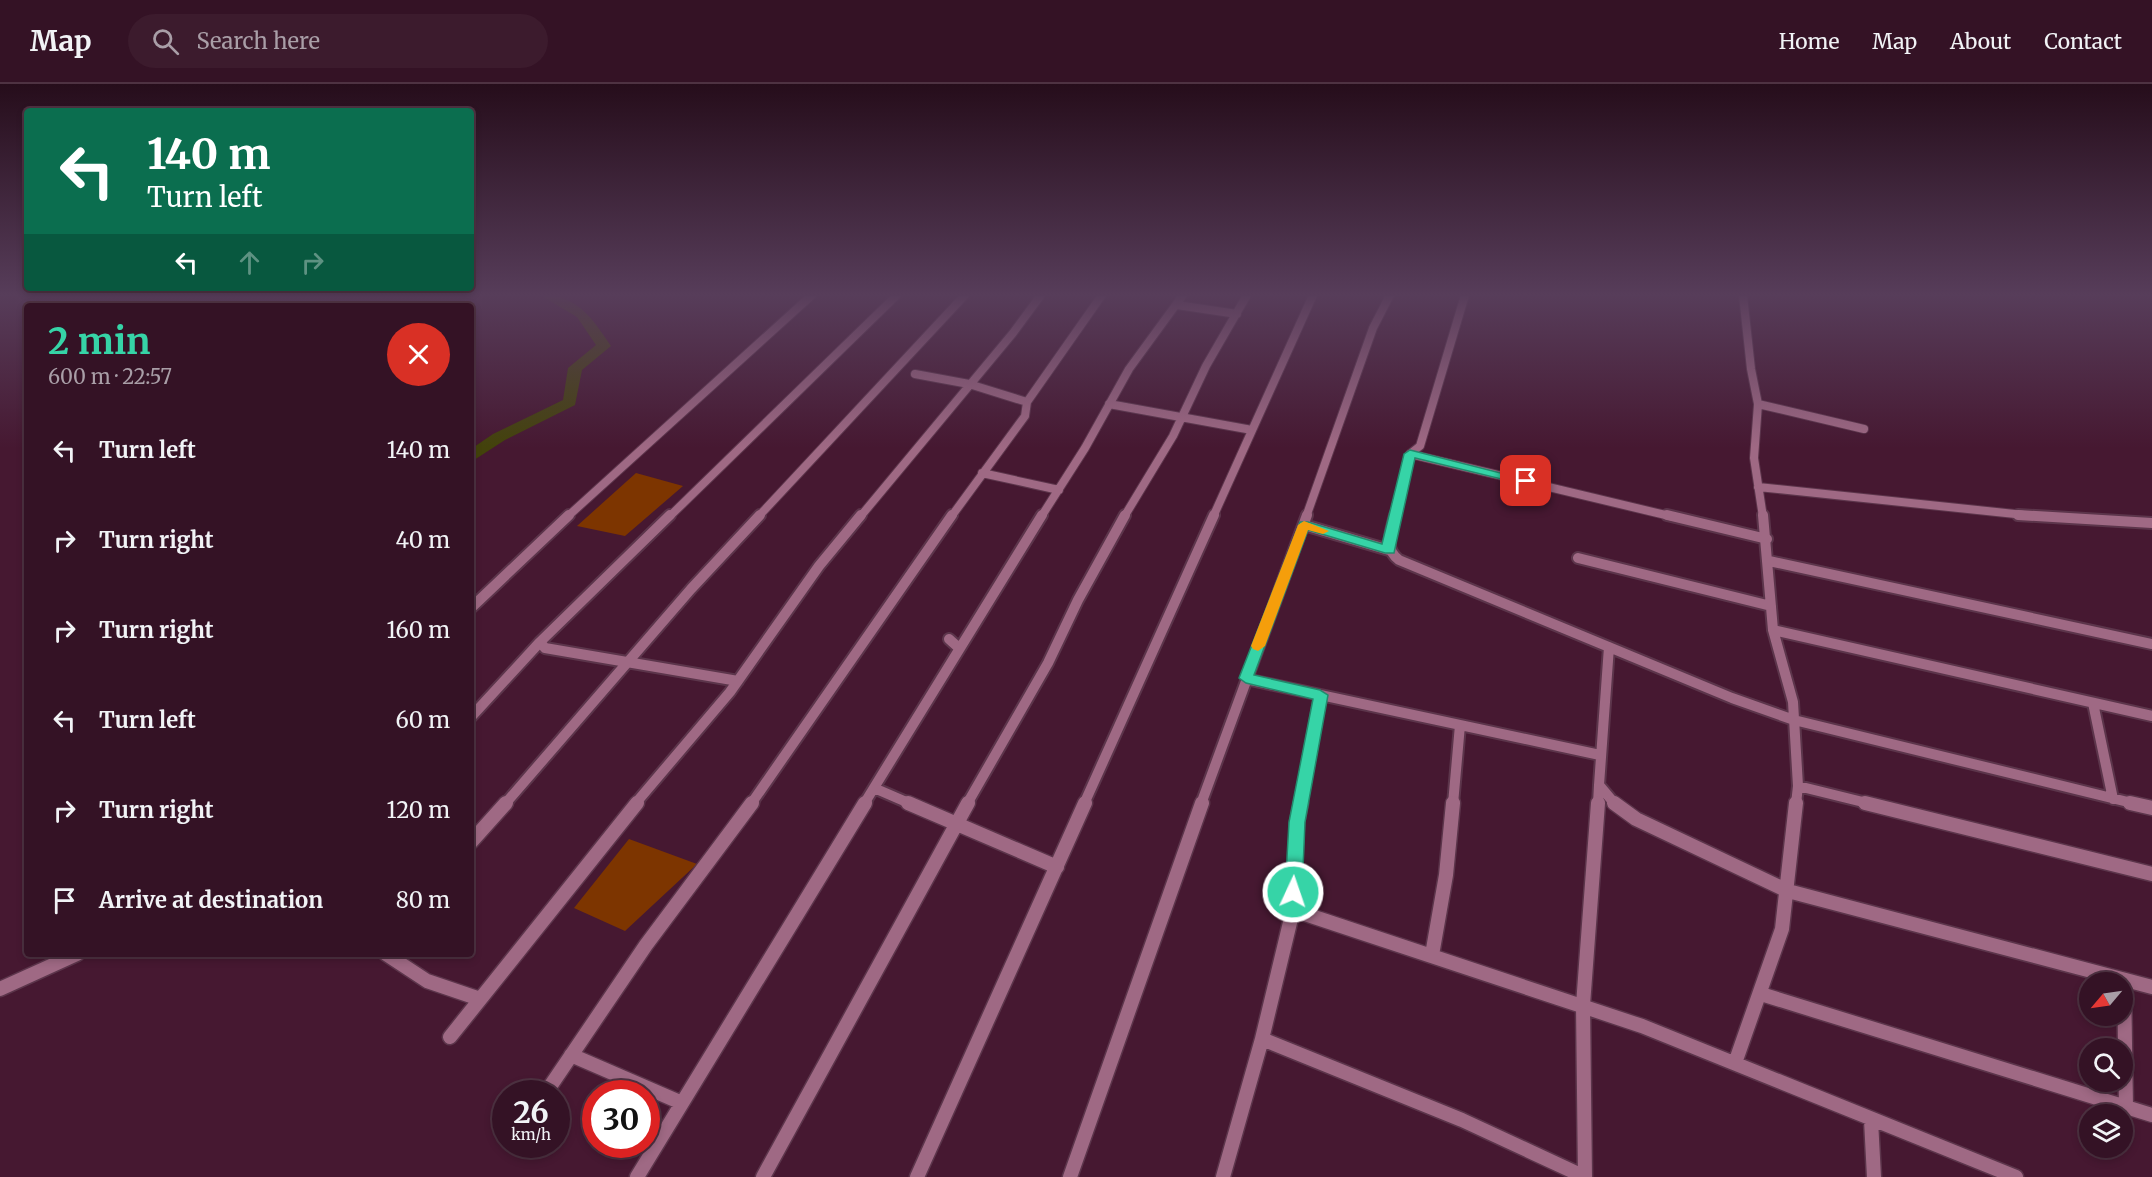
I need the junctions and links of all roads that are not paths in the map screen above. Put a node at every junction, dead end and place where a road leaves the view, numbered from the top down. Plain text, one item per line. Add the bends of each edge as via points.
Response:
1 (755, 346) edge
2 (845, 346) edge
3 (917, 346) edge
4 (1002, 346) edge
5 (1066, 346) edge
6 (1144, 346) edge
7 (1218, 346) edge
8 (1290, 346) edge
9 (1367, 346) edge
10 (1450, 346) edge
11 (1749, 346) edge
12 (915, 374) dead end
13 (969, 384) junction
14 (1027, 402) junction
15 (1109, 404) junction
16 (1758, 404) junction
17 (1182, 417) junction
18 (1864, 429) dead end
19 (1252, 430) junction
20 (1410, 454) junction
21 (982, 473) junction
22 (1758, 487) junction
23 (1059, 489) junction
24 (2152, 523) edge
25 (1304, 525) junction
26 (1767, 539) junction
27 (1389, 550) junction
28 (1578, 558) dead end
29 (1769, 561) junction
30 (474, 605) edge
31 (1771, 606) junction
32 (1773, 630) junction
33 (949, 639) dead end
34 (540, 642) junction
35 (2152, 644) edge
36 (1610, 647) junction
37 (959, 648) junction
38 (631, 660) junction
39 (1246, 678) junction
40 (738, 681) junction
41 (1320, 695) junction
42 (2092, 703) junction
43 (474, 714) edge
44 (2152, 716) edge
45 (1794, 720) junction
46 (1460, 725) junction
47 (1600, 755) junction
48 (1599, 785) junction
49 (1798, 786) junction
50 (874, 788) junction
51 (2113, 799) junction
52 (2152, 808) edge
53 (956, 823) junction
54 (474, 839) edge
55 (1056, 867) junction
56 (2152, 874) edge
57 (1788, 891) junction
58 (1293, 910) junction
59 (1432, 955) junction
60 (70, 957) edge
61 (391, 957) edge
62 (2094, 972) edge
63 (2133, 982) edge
64 (2152, 987) edge
65 (0, 989) edge
66 (1761, 994) junction
67 (480, 999) junction
68 (1583, 1005) junction
69 (2125, 1026) edge
70 (450, 1036) dead end
71 (1262, 1039) junction
72 (571, 1055) junction
73 (1735, 1064) junction
74 (554, 1080) edge
75 (682, 1102) junction
76 (2116, 1104) edge
77 (2126, 1104) edge
78 (2133, 1109) edge
79 (2152, 1115) edge
80 (1871, 1120) junction
81 (637, 1177) edge
82 (763, 1177) edge
83 (916, 1177) edge
84 (1070, 1177) edge
85 (1223, 1177) edge
86 (1585, 1177) edge
87 (1874, 1177) edge
88 (2016, 1177) edge

1 - 30 street via 602,483
2 - 34 street
3 - 38 street via 691,589
4 - 13 street
5 - 14 street
6 - 15 street
7 - 17 street
8 - 19 street
9 - 25 street
10 - 20 street via 1420,446
11 - 16 street
12 - 13 street
13 - 14 street
13 - 40 street via 819,566
14 - 21 street via 1025,416
15 - 17 street
15 - 23 street
16 - 18 street
16 - 22 street via 1754,458
17 - 19 street
17 - 53 street
19 - 55 street
20 - 26 street
20 - 27 street
21 - 23 street
21 - 72 street
22 - 24 street via 2014,516
22 - 26 street
23 - 37 street
25 - 27 street
25 - 39 street
26 - 29 street
27 - 36 street via 1407,565
28 - 31 street
29 - 31 street
29 - 35 street
31 - 32 street
32 - 42 street
32 - 45 street via 1793,702
33 - 37 street
34 - 38 street via 545,648
34 - 43 street
36 - 45 street
36 - 47 street
37 - 50 street
38 - 40 street
38 - 54 street
39 - 41 street
39 - 84 street
40 - 67 street
41 - 46 street
41 - 58 street via 1297,822
42 - 44 street
42 - 51 street
45 - 49 street
45 - 51 street
46 - 47 street
46 - 59 street via 1446,875
47 - 48 street
48 - 57 street via 1619,809 1636,819
48 - 68 street
49 - 56 street
49 - 57 street
50 - 53 street
50 - 75 street
51 - 52 street
53 - 55 street
53 - 82 street
55 - 83 street
57 - 62 street
57 - 66 street via 1782,929
58 - 59 street
58 - 71 street
59 - 68 street
60 - 65 street
61 - 67 street via 427,981
63 - 64 street
66 - 73 street
66 - 76 street
67 - 70 street
68 - 73 street
68 - 86 street
69 - 77 street
71 - 85 street
71 - 86 street via 1462,1120
72 - 74 street
72 - 75 street
73 - 80 street
75 - 81 street
78 - 79 street
80 - 87 street
80 - 88 street

